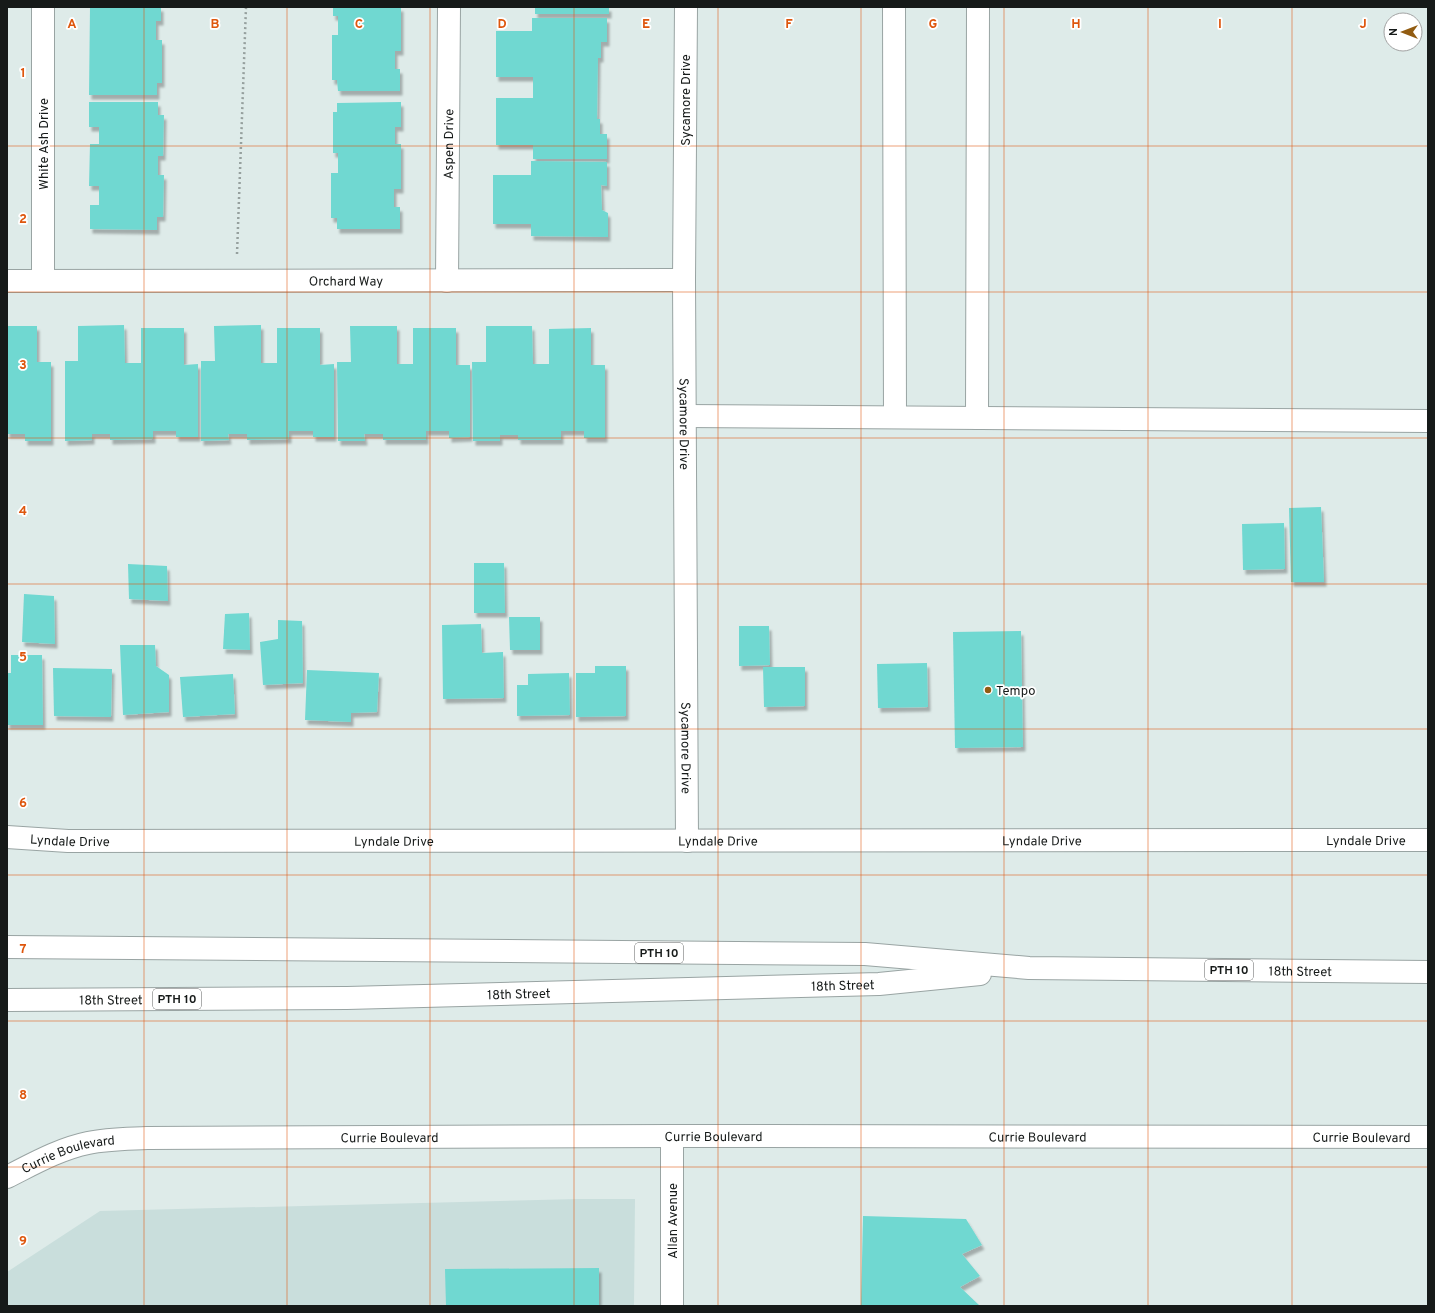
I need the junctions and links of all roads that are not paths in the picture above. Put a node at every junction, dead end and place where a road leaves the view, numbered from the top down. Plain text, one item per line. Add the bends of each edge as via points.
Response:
1 (43, 7) edge
2 (449, 7) edge
3 (686, 7) edge
4 (894, 7) edge
5 (978, 7) edge
6 (684, 280) junction
7 (7, 281) edge
8 (42, 281) junction
9 (447, 281) junction
10 (685, 416) junction
11 (895, 417) junction
12 (977, 418) junction
13 (1428, 421) edge
14 (7, 837) edge
15 (1428, 840) edge
16 (687, 841) junction
17 (7, 948) edge
18 (1029, 968) junction
19 (1428, 972) edge
20 (7, 1000) edge
21 (672, 1136) junction
22 (1428, 1137) edge
23 (7, 1176) edge
24 (672, 1306) edge

1 - 8 street, White Ash Drive
2 - 9 street, Aspen Drive
3 - 6 street, Sycamore Drive
4 - 11 street
5 - 12 street
6 - 9 street, Orchard Way
6 - 10 street, Sycamore Drive
7 - 8 street, Orchard Way
8 - 9 street, Orchard Way
10 - 11 street
10 - 16 street, Sycamore Drive
11 - 12 street
12 - 13 street
14 - 16 street, Lyndale Drive via 76,841
15 - 16 street, Lyndale Drive
17 - 18 street, 18th Street / PTH 10 via 865,954
18 - 19 street, 18th Street / PTH 10
18 - 20 street, 18th Street / PTH 10 via 879,984 347,998
21 - 22 street, Currie Boulevard
21 - 23 street, Currie Boulevard via 114,1139 87,1143 59,1152
21 - 24 street, Allan Avenue

